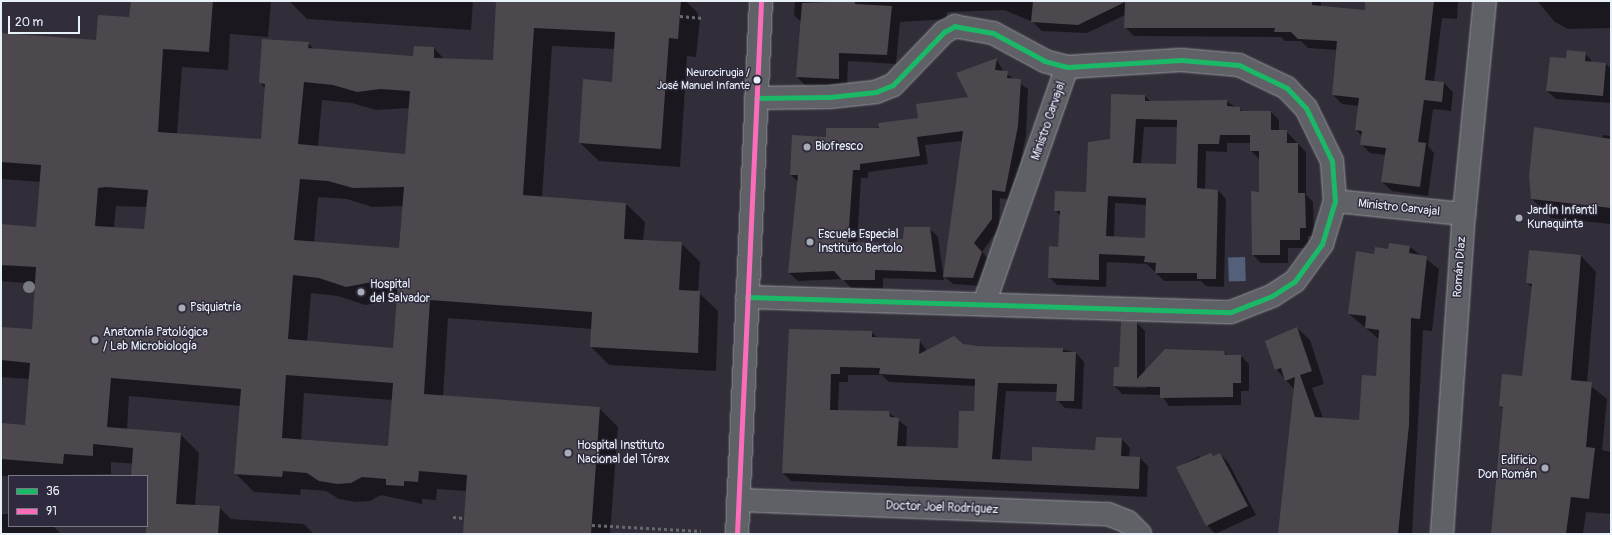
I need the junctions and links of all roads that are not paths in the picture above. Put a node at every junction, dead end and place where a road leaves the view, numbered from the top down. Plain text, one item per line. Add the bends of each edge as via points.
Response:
1 (761, 1) edge
2 (1486, 1) edge
3 (1067, 67) junction
4 (756, 98) junction
5 (1335, 201) junction
6 (1464, 214) junction
7 (747, 296) junction
8 (984, 304) junction
9 (738, 500) junction
10 (737, 534) edge
11 (1140, 534) edge
12 (1442, 534) edge

1 - 4 street
2 - 6 street, Román Díaz
3 - 4 street via 1045,61 993,33 955,26 944,32 893,85 876,92
3 - 5 street, Ministro Carvajal via 1110,62 1210,61 1239,65 1271,78 1298,98 1318,126 1332,161
3 - 8 street, Ministro Carvajal
4 - 7 street
5 - 6 street, Ministro Carvajal
5 - 8 street, Ministro Carvajal via 1330,223 1310,264 1295,281 1251,307 1208,314
6 - 12 street, Román Díaz
7 - 8 street, Ministro Carvajal
7 - 9 street
9 - 10 street
9 - 11 street, Doctor Joel Rodríguez via 1108,514 1128,522

